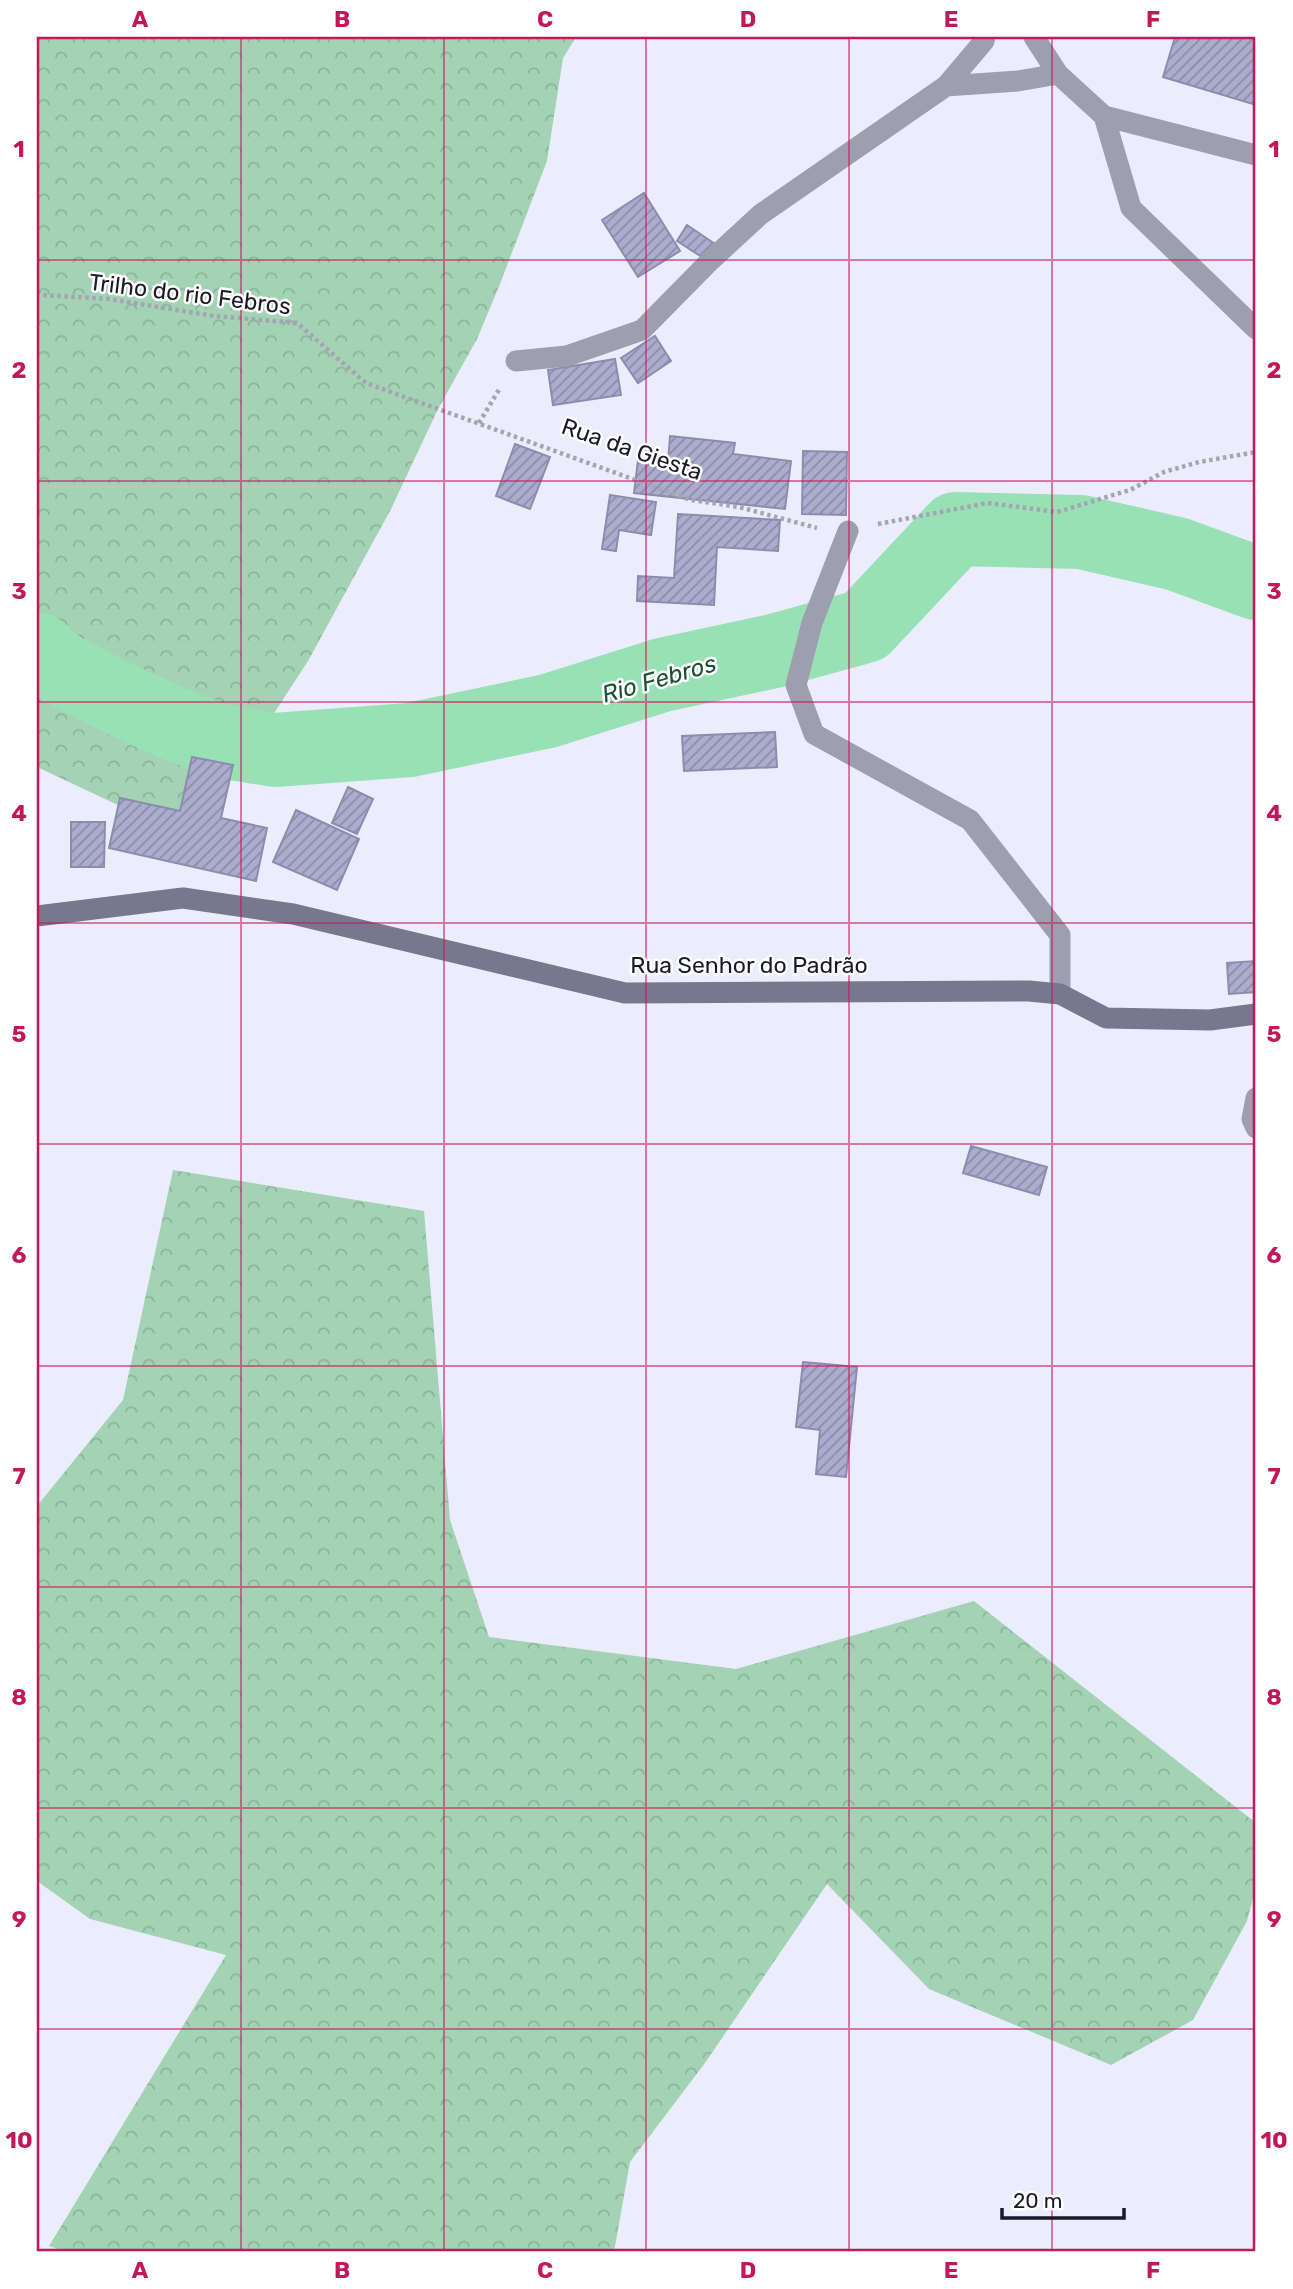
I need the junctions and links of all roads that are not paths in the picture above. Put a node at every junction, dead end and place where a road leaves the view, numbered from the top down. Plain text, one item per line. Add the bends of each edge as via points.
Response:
1 (985, 37) edge
2 (1034, 37) edge
3 (1058, 74) junction
4 (946, 86) junction
5 (1104, 116) junction
6 (1256, 155) edge
7 (1256, 329) edge
8 (516, 361) road end
9 (848, 531) road end
10 (37, 916) edge
11 (1060, 994) junction
12 (1256, 1014) edge
13 (1256, 1098) edge
14 (1256, 1128) edge

1 - 4 street
2 - 3 street
3 - 4 street
3 - 5 street
4 - 8 street via 761,214 642,330 567,356
5 - 6 street
5 - 7 street via 1131,208
9 - 11 street via 812,623 796,685 814,734 970,820 1060,935
10 - 11 street, Rua Senhor do Padrão via 183,898 293,914 625,992
11 - 12 street, Rua Senhor do Padrão via 1106,1018 1210,1020
13 - 14 street via 1252,1119

